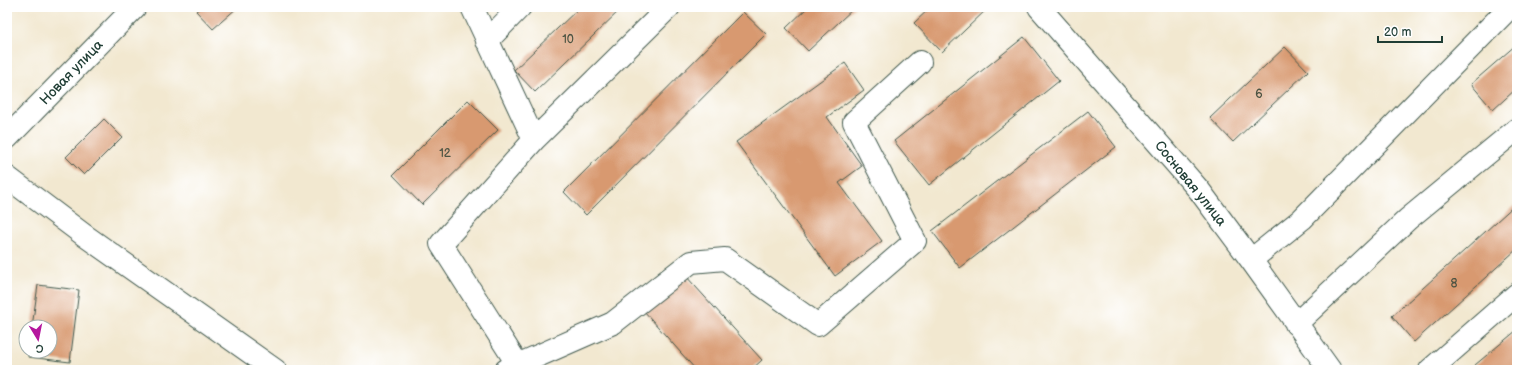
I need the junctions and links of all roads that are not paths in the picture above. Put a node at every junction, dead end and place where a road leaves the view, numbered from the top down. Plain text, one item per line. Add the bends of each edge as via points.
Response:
1 (134, 7) edge
2 (472, 7) edge
3 (520, 7) edge
4 (669, 7) edge
5 (1039, 7) edge
6 (1510, 7) edge
7 (487, 41) junction
8 (920, 62) dead end
9 (1517, 128) edge
10 (7, 138) edge
11 (534, 140) junction
12 (7, 177) edge
13 (1251, 260) junction
14 (1517, 294) edge
15 (1296, 324) junction
16 (512, 367) edge
17 (275, 370) edge
18 (1330, 370) edge
19 (1430, 370) edge

1 - 10 street, Новая улица
2 - 7 street
3 - 7 street
4 - 11 street
5 - 13 street, Сосновая улица via 1199,190
6 - 13 street via 1302,219
7 - 11 street
8 - 16 street via 854,122 915,241 818,325 725,259 691,262 613,323
9 - 15 street via 1408,219
11 - 16 street via 441,244
12 - 17 street via 84,235
13 - 15 street, Сосновая улица
14 - 19 street
15 - 18 street, Сосновая улица

